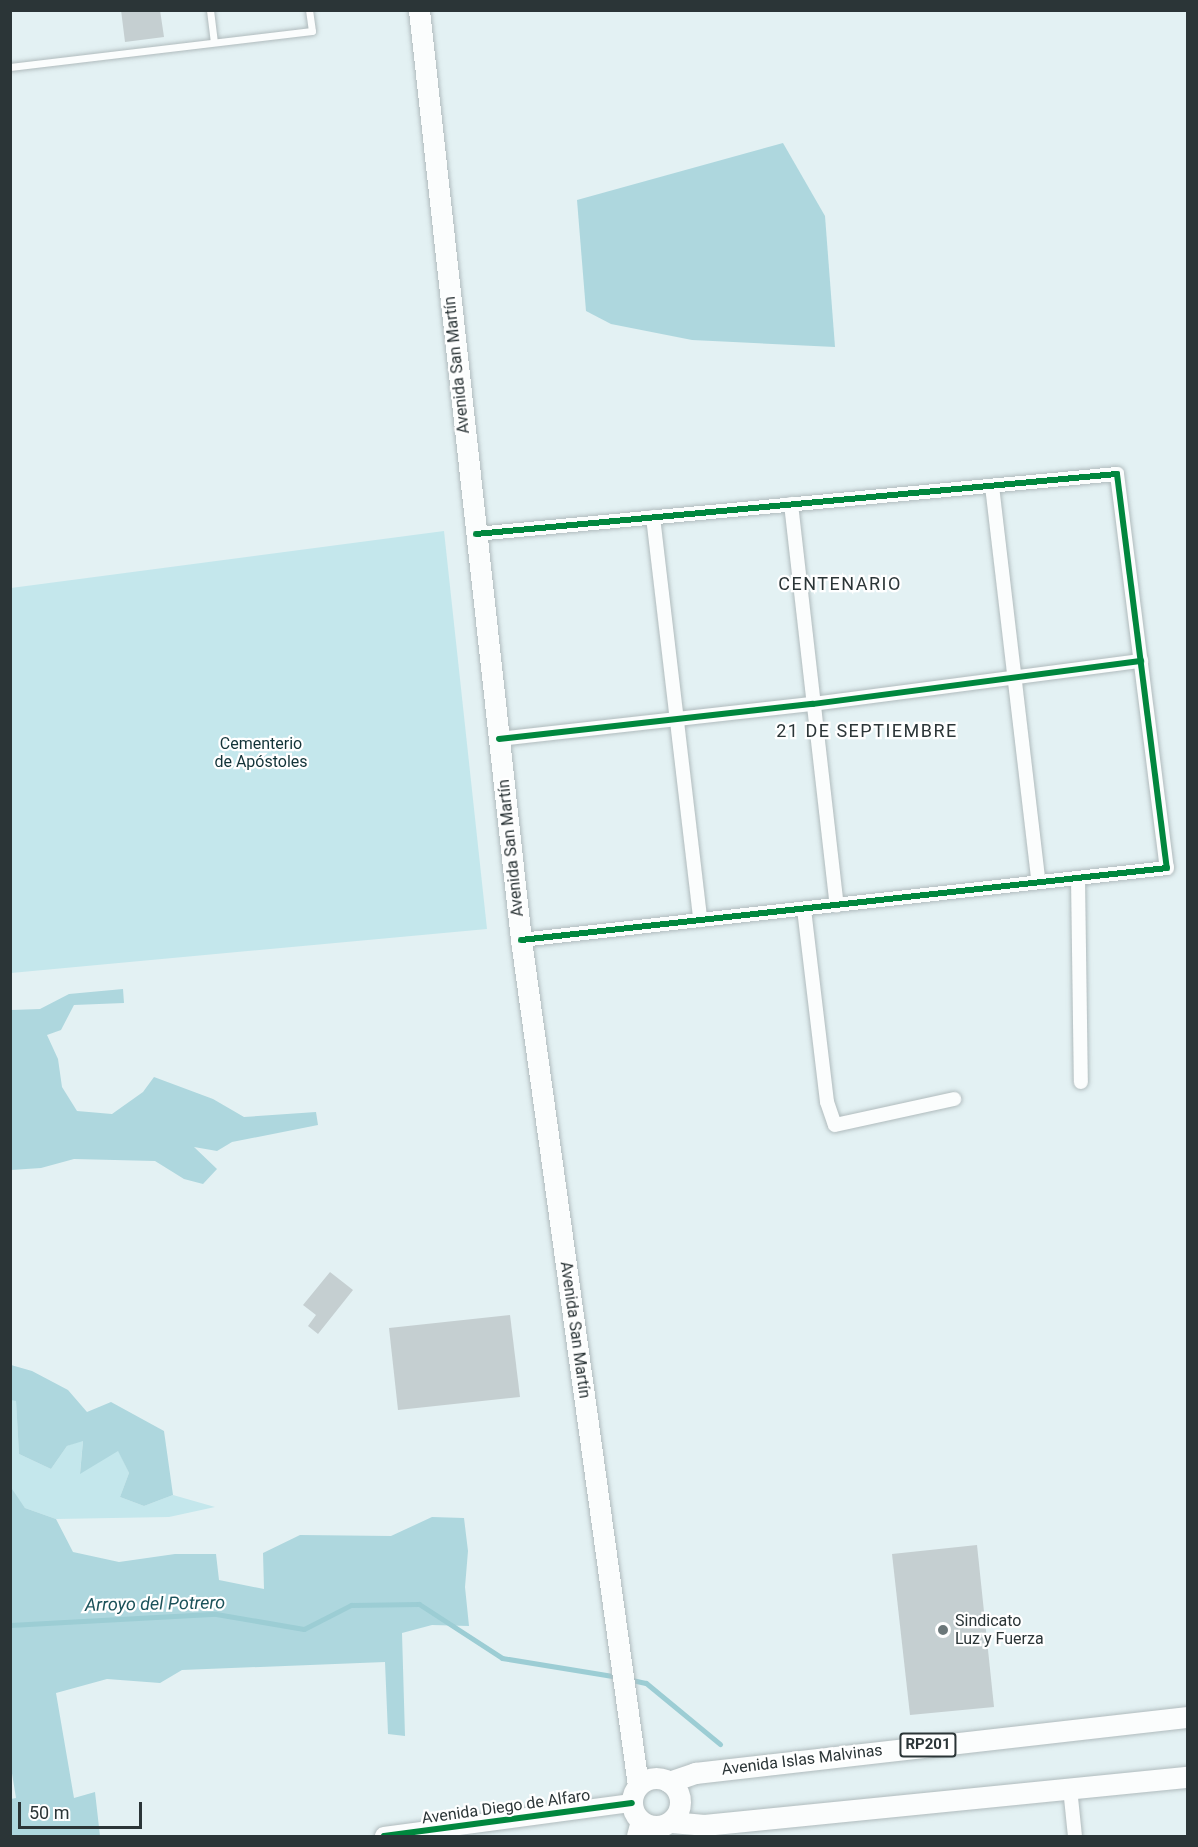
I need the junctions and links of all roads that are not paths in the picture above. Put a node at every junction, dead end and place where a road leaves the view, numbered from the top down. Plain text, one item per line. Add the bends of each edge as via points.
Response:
1 (210, 10) edge
2 (309, 10) edge
3 (419, 10) edge
4 (214, 42) junction
5 (10, 67) edge
6 (992, 486) junction
7 (791, 504) junction
8 (653, 517) junction
9 (476, 534) junction
10 (1141, 661) junction
11 (1012, 676) junction
12 (813, 704) junction
13 (675, 720) junction
14 (499, 739) junction
15 (1078, 878) junction
16 (1038, 879) junction
17 (837, 905) junction
18 (804, 909) junction
19 (700, 920) junction
20 (521, 940) junction
21 (1081, 1082) dead end
22 (954, 1099) dead end
23 (1188, 1717) edge
24 (634, 1754) junction
25 (1188, 1777) edge
26 (664, 1780) junction
27 (1070, 1788) junction
28 (636, 1811) edge
29 (669, 1828) edge
30 (384, 1836) edge
31 (1075, 1836) edge

1 - 4 lane
2 - 4 lane via 312,31
3 - 9 main road, Avenida San Martín
4 - 5 lane
6 - 7 street
6 - 10 street via 1117,474
6 - 11 street
7 - 8 street
7 - 12 street
8 - 9 street
8 - 13 street
9 - 14 main road, Avenida San Martín
10 - 11 street
10 - 15 street via 1167,868
11 - 12 street
11 - 16 street
12 - 13 street
12 - 17 street
13 - 14 street
13 - 19 street
14 - 20 main road, Avenida San Martín
15 - 16 street
15 - 21 street
16 - 17 street
17 - 18 street
18 - 19 street
18 - 22 street via 827,1102 835,1125
19 - 20 street
20 - 24 main road, Avenida San Martín
23 - 26 main road, Avenida Islas Malvinas / RP201 via 695,1773
24 - 26 main road
24 - 28 main road, Avenida San Martín
25 - 27 main road, RP201
26 - 28 main road, RP201
26 - 29 main road via 680,1802
27 - 29 main road, RP201
27 - 31 street
28 - 29 main road, RP201 via 652,1826
28 - 30 street, Avenida Diego de Alfaro / RP201

